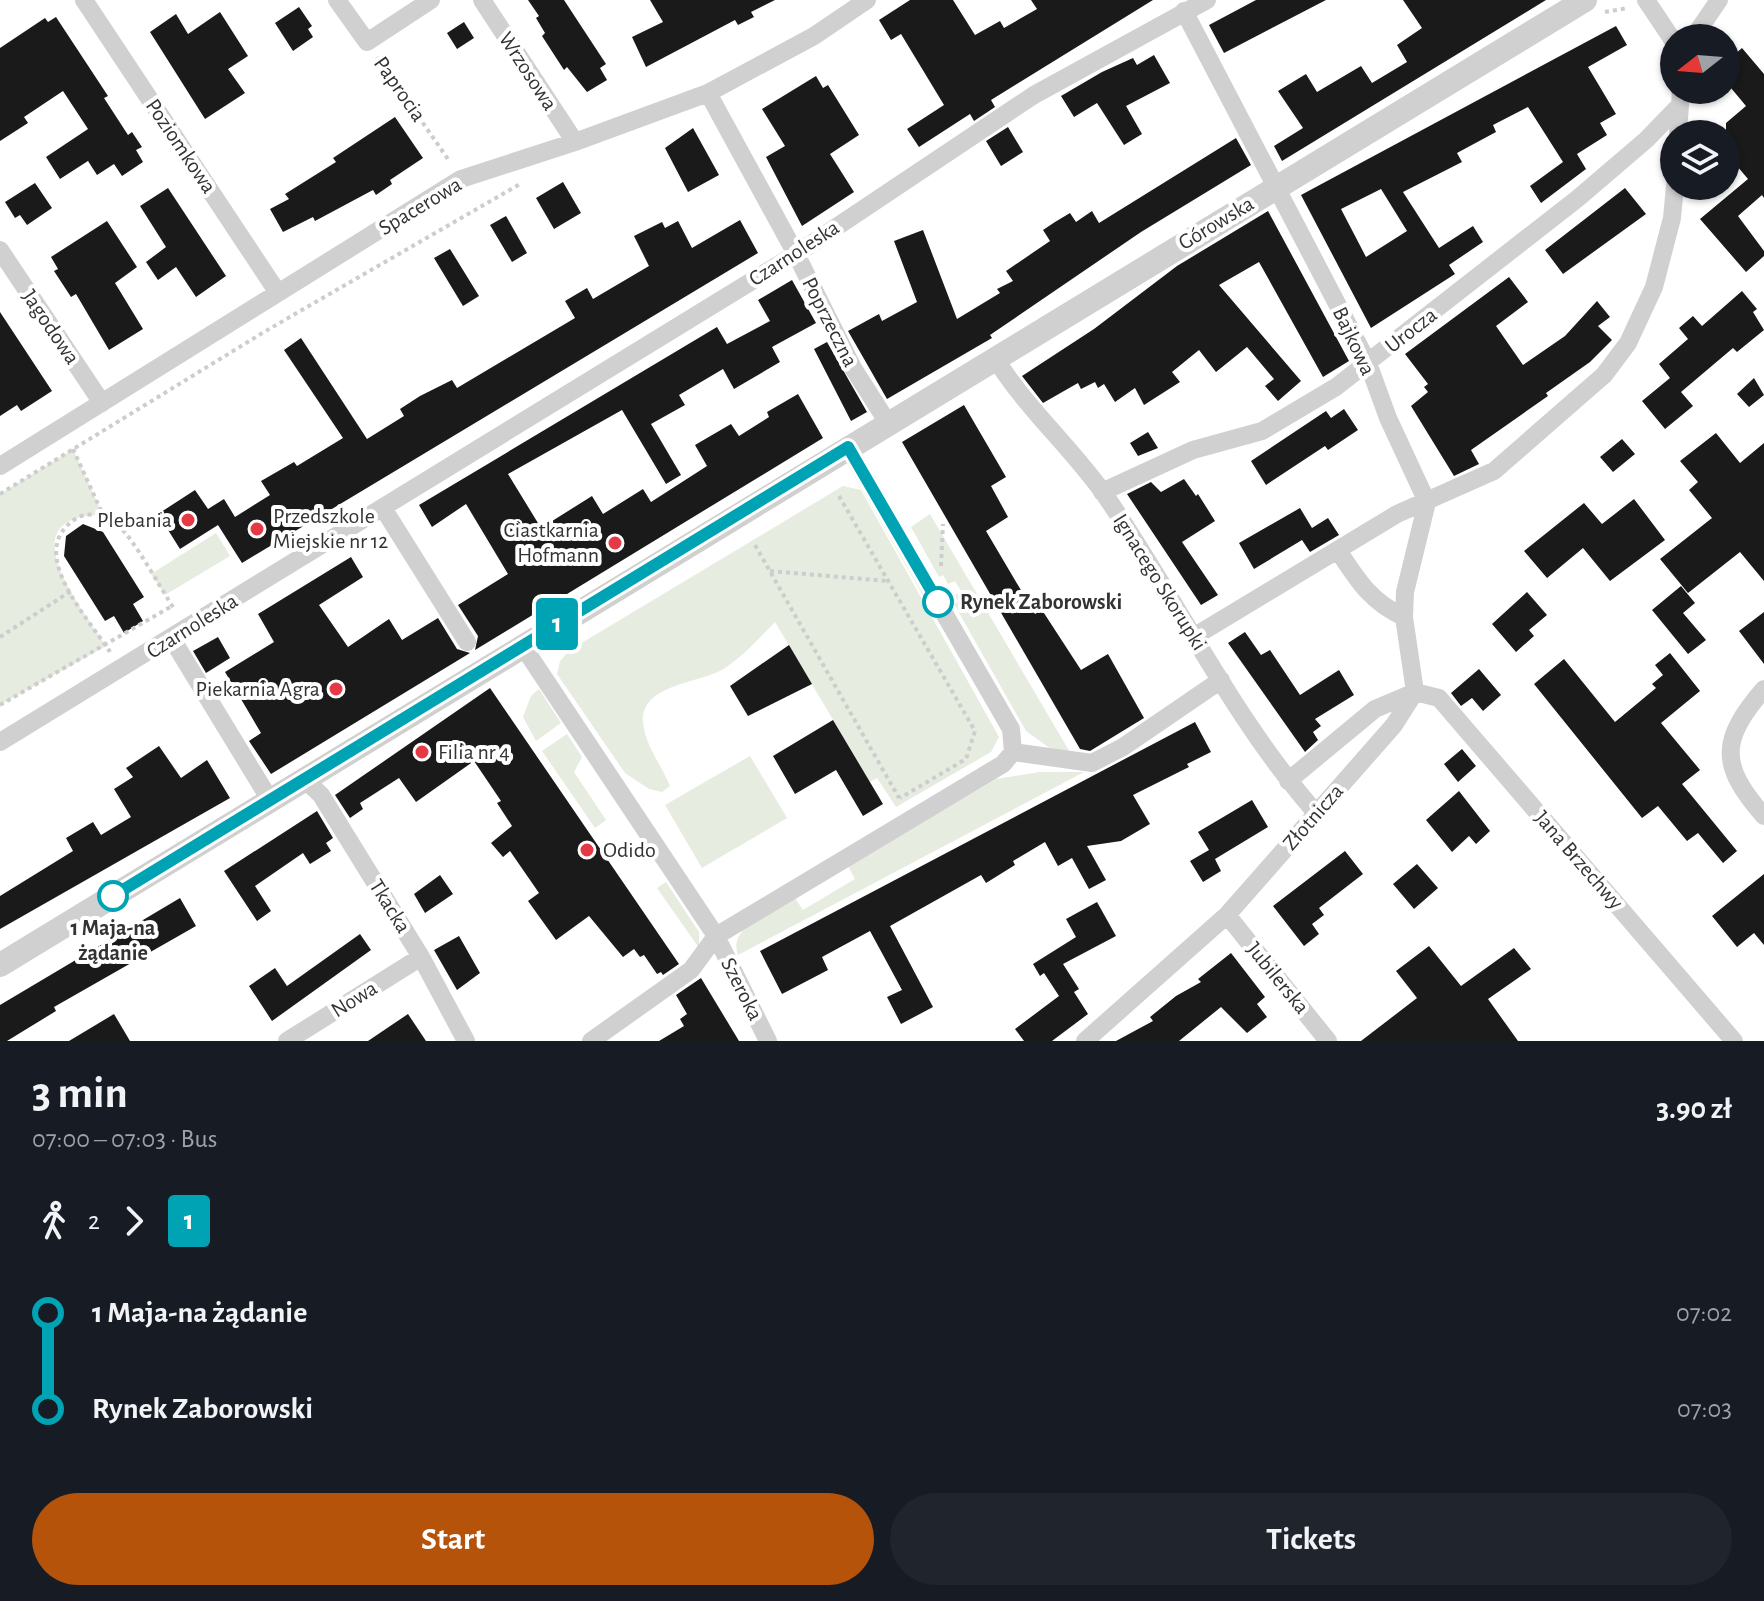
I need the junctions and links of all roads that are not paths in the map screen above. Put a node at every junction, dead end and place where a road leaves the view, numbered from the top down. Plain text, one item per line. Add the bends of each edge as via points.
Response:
1 (84, 0) edge
2 (337, 0) edge
3 (431, 0) edge
4 (482, 0) edge
5 (867, 0) edge
6 (1207, 0) edge
7 (1585, 0) edge
8 (1646, 0) edge
9 (1719, 0) edge
10 (1184, 11) junction
11 (1662, 24) edge
12 (1703, 24) edge
13 (708, 93) junction
14 (1676, 104) edge
15 (575, 142) junction
16 (1276, 187) junction
17 (1674, 200) edge
18 (0, 250) edge
19 (796, 254) junction
20 (278, 293) junction
21 (995, 358) junction
22 (1368, 363) junction
23 (102, 403) junction
24 (888, 423) junction
25 (848, 447) junction
26 (0, 466) edge
27 (1102, 492) junction
28 (1427, 502) junction
29 (383, 508) junction
30 (1339, 552) junction
31 (1404, 617) junction
32 (180, 634) junction
33 (1195, 636) junction
34 (467, 642) dead end
35 (522, 645) junction
36 (1221, 680) junction
37 (1764, 689) edge
38 (1415, 692) junction
39 (0, 742) edge
40 (1013, 752) junction
41 (303, 778) junction
42 (1288, 781) junction
43 (270, 800) junction
44 (1316, 813) junction
45 (1764, 816) edge
46 (1227, 915) junction
47 (716, 936) junction
48 (421, 957) junction
49 (0, 965) edge
50 (287, 1041) edge
51 (466, 1041) edge
52 (591, 1041) edge
53 (768, 1041) edge
54 (1085, 1041) edge
55 (1328, 1041) edge
56 (1734, 1041) edge

1 - 20 street, Poziomkowa
2 - 3 street, Paprocia via 367,42
4 - 15 street, Wrzosowa
5 - 13 street, Spacerowa via 814,36
6 - 10 street, Czarnoleska
7 - 16 street, Górowska
8 - 11 street
9 - 12 street
10 - 16 street, Bajkowa
10 - 19 street, Czarnoleska via 1034,95
13 - 15 street, Spacerowa
13 - 19 street, Poprzeczna
14 - 22 street, Urocza via 1646,140 1577,199
15 - 20 street, Spacerowa via 461,179
16 - 21 street, Górowska
16 - 22 street, Bajkowa
17 - 28 street via 1654,287 1628,343 1604,375 1494,471
18 - 23 street, Jagodowa
19 - 24 street, Poprzeczna via 853,368
19 - 29 street, Czarnoleska
20 - 23 street, Spacerowa
21 - 24 street, Górowska
21 - 27 street, Ignacego Skorupki via 1014,389
22 - 27 street, Urocza via 1262,431 1193,450
22 - 28 street, Bajkowa
23 - 26 street, Spacerowa
24 - 25 street, Górowska
25 - 35 street
25 - 40 street via 1011,729
27 - 33 street, Ignacego Skorupki
28 - 30 street via 1397,514
28 - 31 street
29 - 32 street, Czarnoleska
29 - 34 street
30 - 31 street via 1365,591
30 - 33 street
31 - 38 street
32 - 39 street, Czarnoleska
32 - 43 street
33 - 36 street, Ignacego Skorupki
35 - 41 street
35 - 47 street
36 - 40 street via 1092,763
36 - 42 street, Ignacego Skorupki
37 - 45 street via 1739,717 1729,746 1739,789
38 - 42 street, Złotnicza via 1375,709
38 - 44 street, Złotnicza via 1400,718
38 - 56 street, Jana Brzechwy via 1439,698
40 - 47 street via 1003,764
41 - 43 street
41 - 48 street, Tkacka via 321,795
42 - 44 street, Ignacego Skorupki
43 - 49 street
44 - 46 street, Złotnicza
46 - 54 street, Złotnicza
46 - 55 street, Jubilerska
47 - 52 street via 691,970
47 - 53 street, Szeroka
48 - 50 street, Nowa
48 - 51 street, Tkacka

